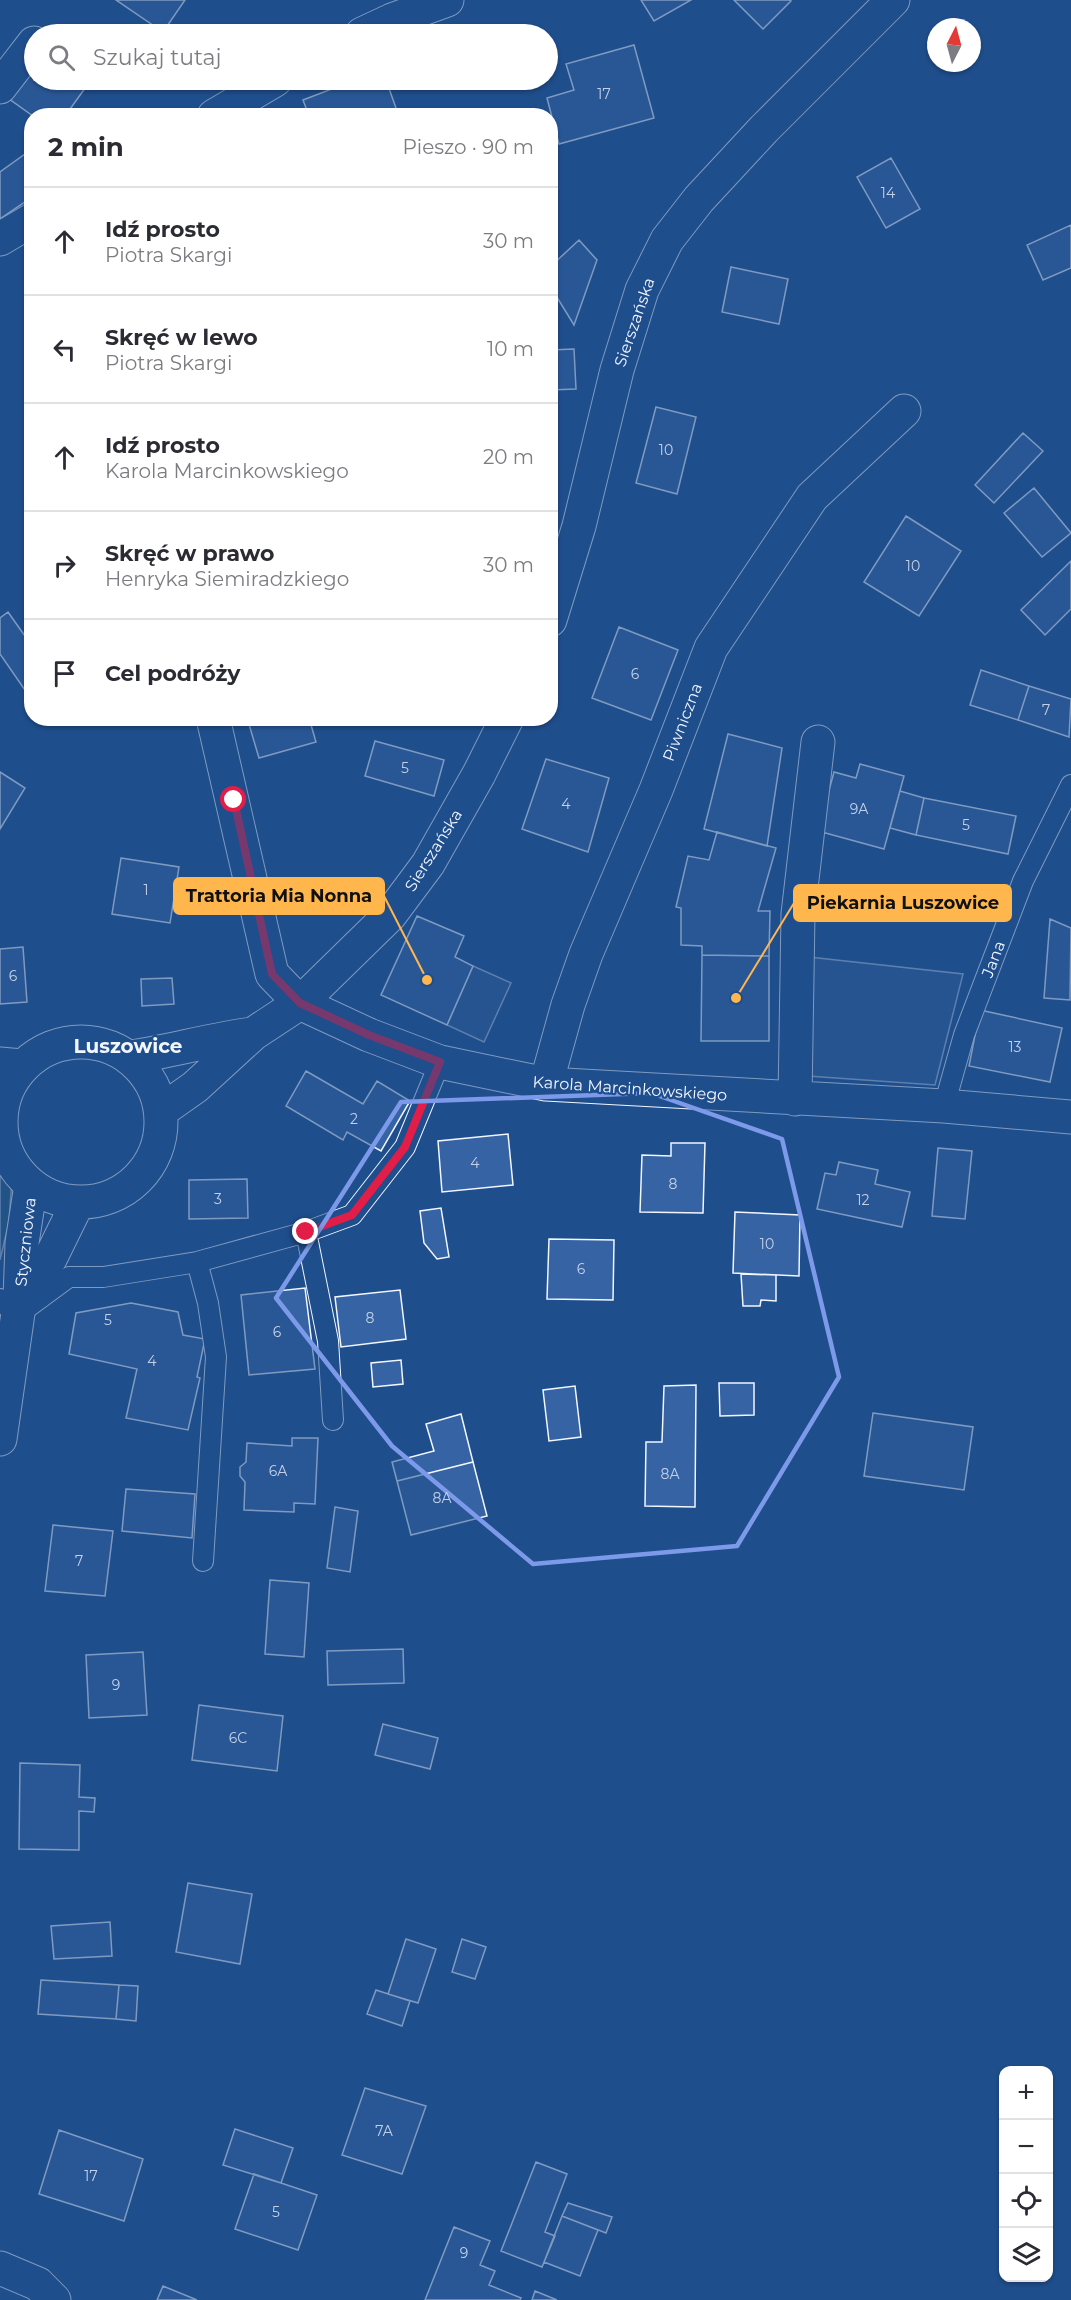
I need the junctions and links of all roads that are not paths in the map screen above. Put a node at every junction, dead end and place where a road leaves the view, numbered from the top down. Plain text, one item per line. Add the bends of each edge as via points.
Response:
1 (447, 0) edge
2 (893, 0) edge
3 (383, 24) edge
4 (24, 56) edge
5 (0, 87) edge
6 (258, 90) edge
7 (228, 108) edge
8 (24, 225) edge
9 (0, 240) edge
10 (904, 411) dead end
11 (558, 594) edge
12 (215, 726) edge
13 (503, 726) edge
14 (818, 742) dead end
15 (1071, 785) edge
16 (300, 1003) junction
17 (253, 1034) junction
18 (131, 1057) junction
19 (440, 1062) junction
20 (11, 1065) edge
21 (546, 1084) junction
22 (795, 1099) junction
23 (944, 1106) junction
24 (161, 1111) junction
25 (0, 1117) edge
26 (1071, 1117) edge
27 (31, 1185) junction
28 (78, 1202) junction
29 (306, 1232) junction
30 (197, 1262) junction
31 (12, 1305) edge
32 (333, 1420) dead end
33 (0, 1439) edge
34 (202, 1561) dead end
35 (0, 2268) edge
36 (54, 2300) edge

1 - 3 street
2 - 11 street, Sierszańska via 764,129 667,240 642,290 617,370
4 - 5 street
6 - 7 street
8 - 9 street
10 - 21 street, Piwniczna via 812,497 711,648 586,954
12 - 16 street via 272,974
13 - 16 street, Sierszańska via 428,864 390,915
14 - 22 street via 798,914
15 - 23 lane, Jana via 1023,881 964,1035
16 - 17 street, Sierszańska
16 - 19 street, Karola Marcinkowskiego
17 - 18 street, Sierszańska
17 - 24 street, Sierszańska via 195,1087
18 - 20 street via 94,1041 55,1045
18 - 24 street via 152,1081
19 - 21 street, Karola Marcinkowskiego
19 - 29 lane via 405,1147 352,1215
20 - 25 street
21 - 22 street, Karola Marcinkowskiego
22 - 23 street, Karola Marcinkowskiego
23 - 26 street, Karola Marcinkowskiego
24 - 28 street via 158,1145 141,1176 123,1191
25 - 27 street via 3,1143 14,1166
27 - 28 street via 61,1200
27 - 31 street, Styczniowa
28 - 31 street, Styczniowa via 50,1259
29 - 30 lane
29 - 32 lane via 328,1341
30 - 31 lane via 103,1277 69,1277
30 - 34 lane via 216,1357
31 - 33 street, Styczniowa
35 - 36 street via 38,2284

